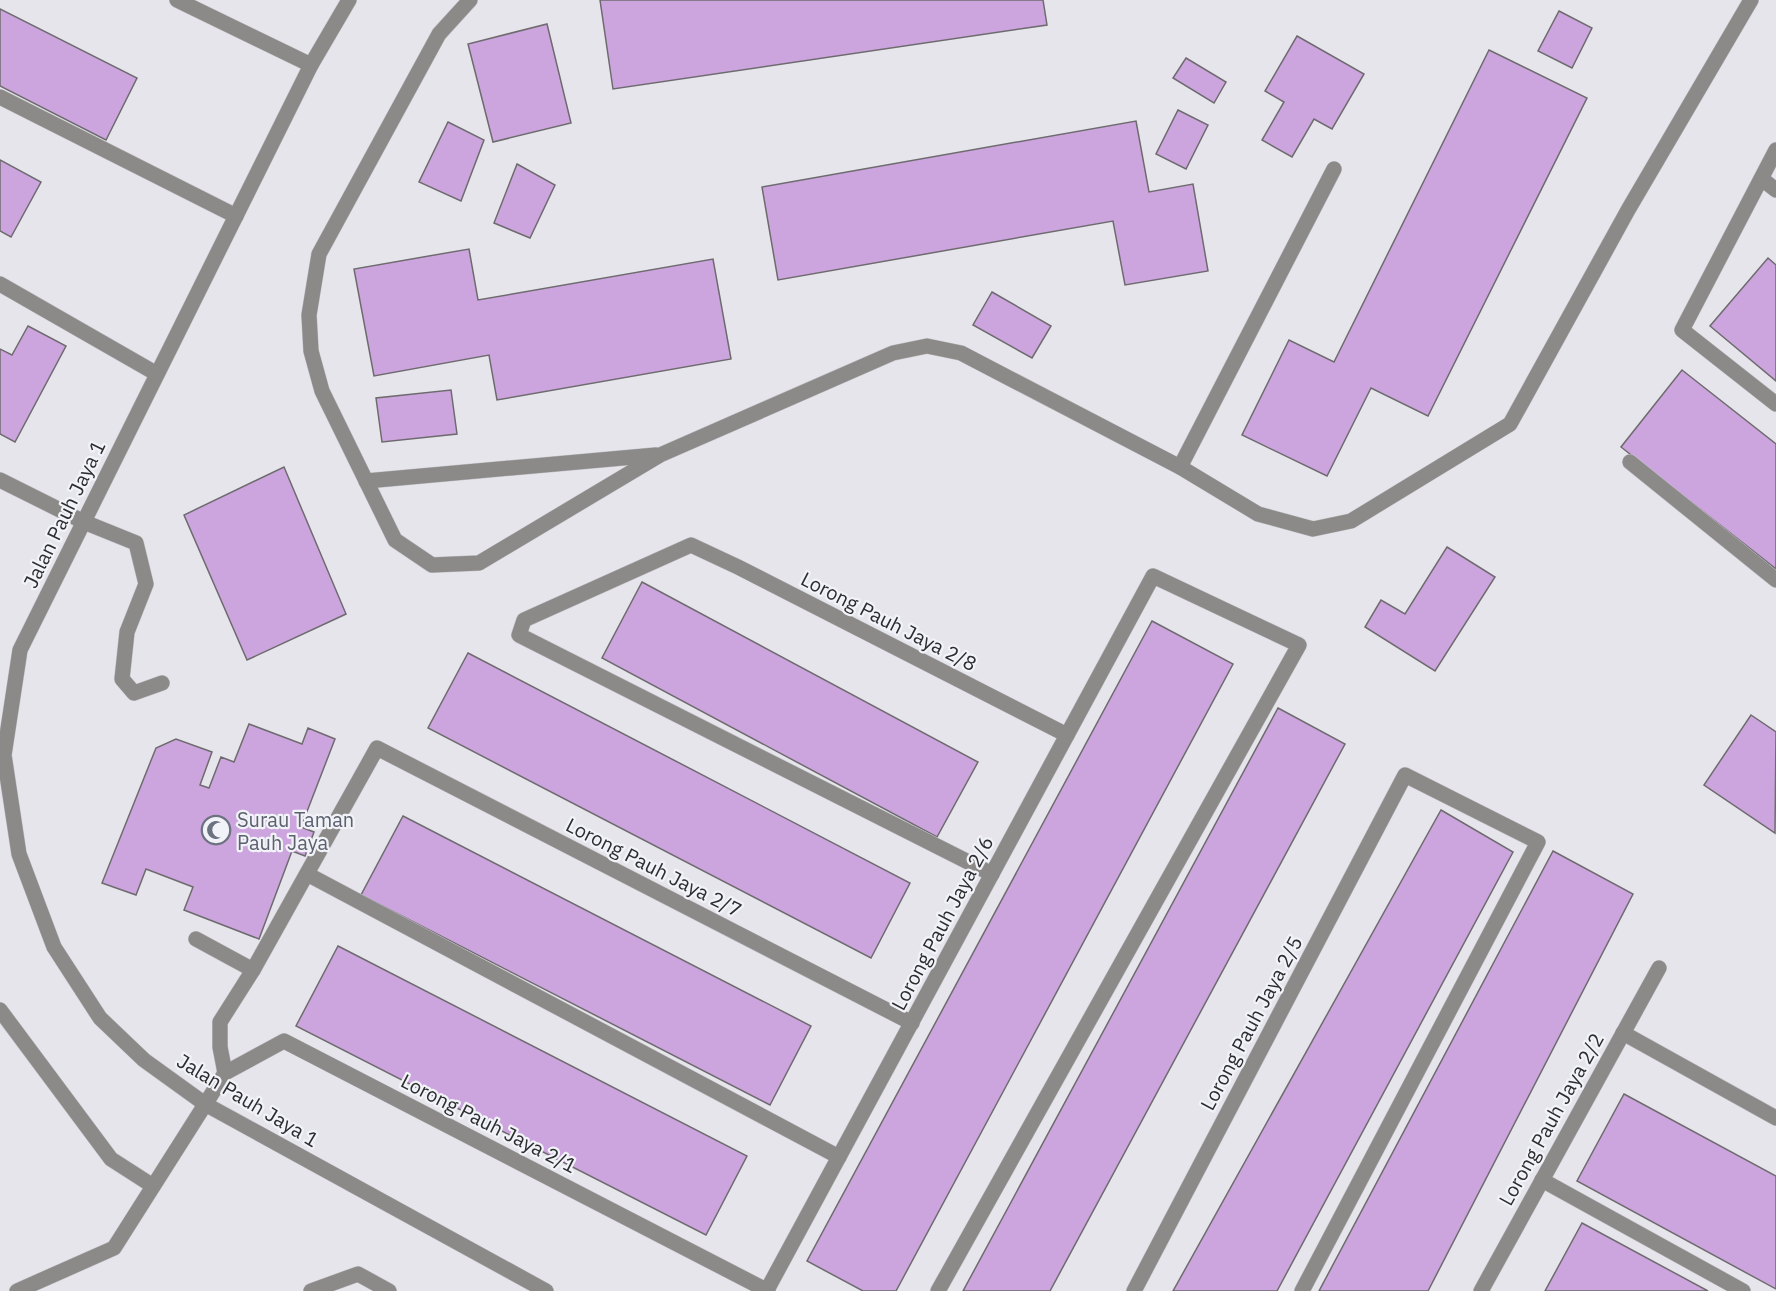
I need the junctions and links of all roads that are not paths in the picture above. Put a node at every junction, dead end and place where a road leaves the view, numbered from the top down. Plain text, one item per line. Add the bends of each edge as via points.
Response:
1 (177, 0) edge
2 (350, 0) edge
3 (470, 0) edge
4 (1750, 0) edge
5 (311, 65) junction
6 (0, 96) edge
7 (1776, 150) edge
8 (1334, 170) dead end
9 (1762, 179) junction
10 (1776, 190) edge
11 (236, 216) junction
12 (0, 284) edge
13 (157, 374) junction
14 (1776, 404) edge
15 (660, 455) junction
16 (1630, 462) dead end
17 (1180, 467) junction
18 (0, 480) edge
19 (366, 481) junction
20 (84, 522) junction
21 (1776, 580) edge
22 (162, 683) dead end
23 (1067, 735) junction
24 (307, 874) junction
25 (992, 874) junction
26 (196, 939) dead end
27 (1659, 968) dead end
28 (253, 970) junction
29 (0, 1010) edge
30 (912, 1023) junction
31 (1623, 1033) junction
32 (225, 1072) junction
33 (205, 1104) junction
34 (1776, 1118) edge
35 (839, 1157) junction
36 (1542, 1180) junction
37 (153, 1186) junction
38 (17, 1291) edge
39 (311, 1291) edge
40 (389, 1291) edge
41 (546, 1291) edge
42 (767, 1291) edge
43 (938, 1291) edge
44 (1134, 1291) edge
45 (1302, 1291) edge
46 (1481, 1291) edge
47 (1743, 1291) edge

1 - 5 street
2 - 5 street, Jalan Pauh Jaya 1
3 - 19 street via 439,34 319,254 309,315 311,351 322,391
4 - 17 street via 1510,424 1351,521 1313,529 1258,514
5 - 11 street, Jalan Pauh Jaya 1
6 - 11 street
7 - 9 street
8 - 17 street
9 - 10 street
9 - 14 street via 1682,330
11 - 13 street, Jalan Pauh Jaya 1
12 - 13 street
13 - 20 street, Jalan Pauh Jaya 1
15 - 17 street via 893,352 927,346 960,353
15 - 19 street
15 - 19 street via 479,563 432,565 395,540
16 - 21 street
18 - 20 street
20 - 22 street via 136,543 146,584 127,632 122,679 134,693
20 - 33 street, Jalan Pauh Jaya 1 via 20,650 4,755 19,854 54,947 100,1018 144,1060
23 - 25 street, Lorong Pauh Jaya 2/6
23 - 25 street, Lorong Pauh Jaya 2/8 via 690,545 524,620 519,635
23 - 43 street, Lorong Pauh Jaya 2/6 via 1153,576 1299,645
24 - 28 street
24 - 30 street, Lorong Pauh Jaya 2/7 via 377,748
24 - 35 street
25 - 30 street, Lorong Pauh Jaya 2/6
26 - 28 street
27 - 31 street, Lorong Pauh Jaya 2/2
28 - 32 street via 220,1022
29 - 37 street via 111,1160
30 - 35 street, Lorong Pauh Jaya 2/6
31 - 34 street
31 - 36 street, Lorong Pauh Jaya 2/2
32 - 33 street
32 - 42 street, Lorong Pauh Jaya 2/1 via 284,1041
33 - 37 street
33 - 41 street, Jalan Pauh Jaya 1
35 - 42 street, Lorong Pauh Jaya 2/6
36 - 46 street, Lorong Pauh Jaya 2/2
36 - 47 street
37 - 38 street via 114,1248
39 - 40 street via 358,1274
44 - 45 street, Lorong Pauh Jaya 2/5 via 1405,775 1538,842

